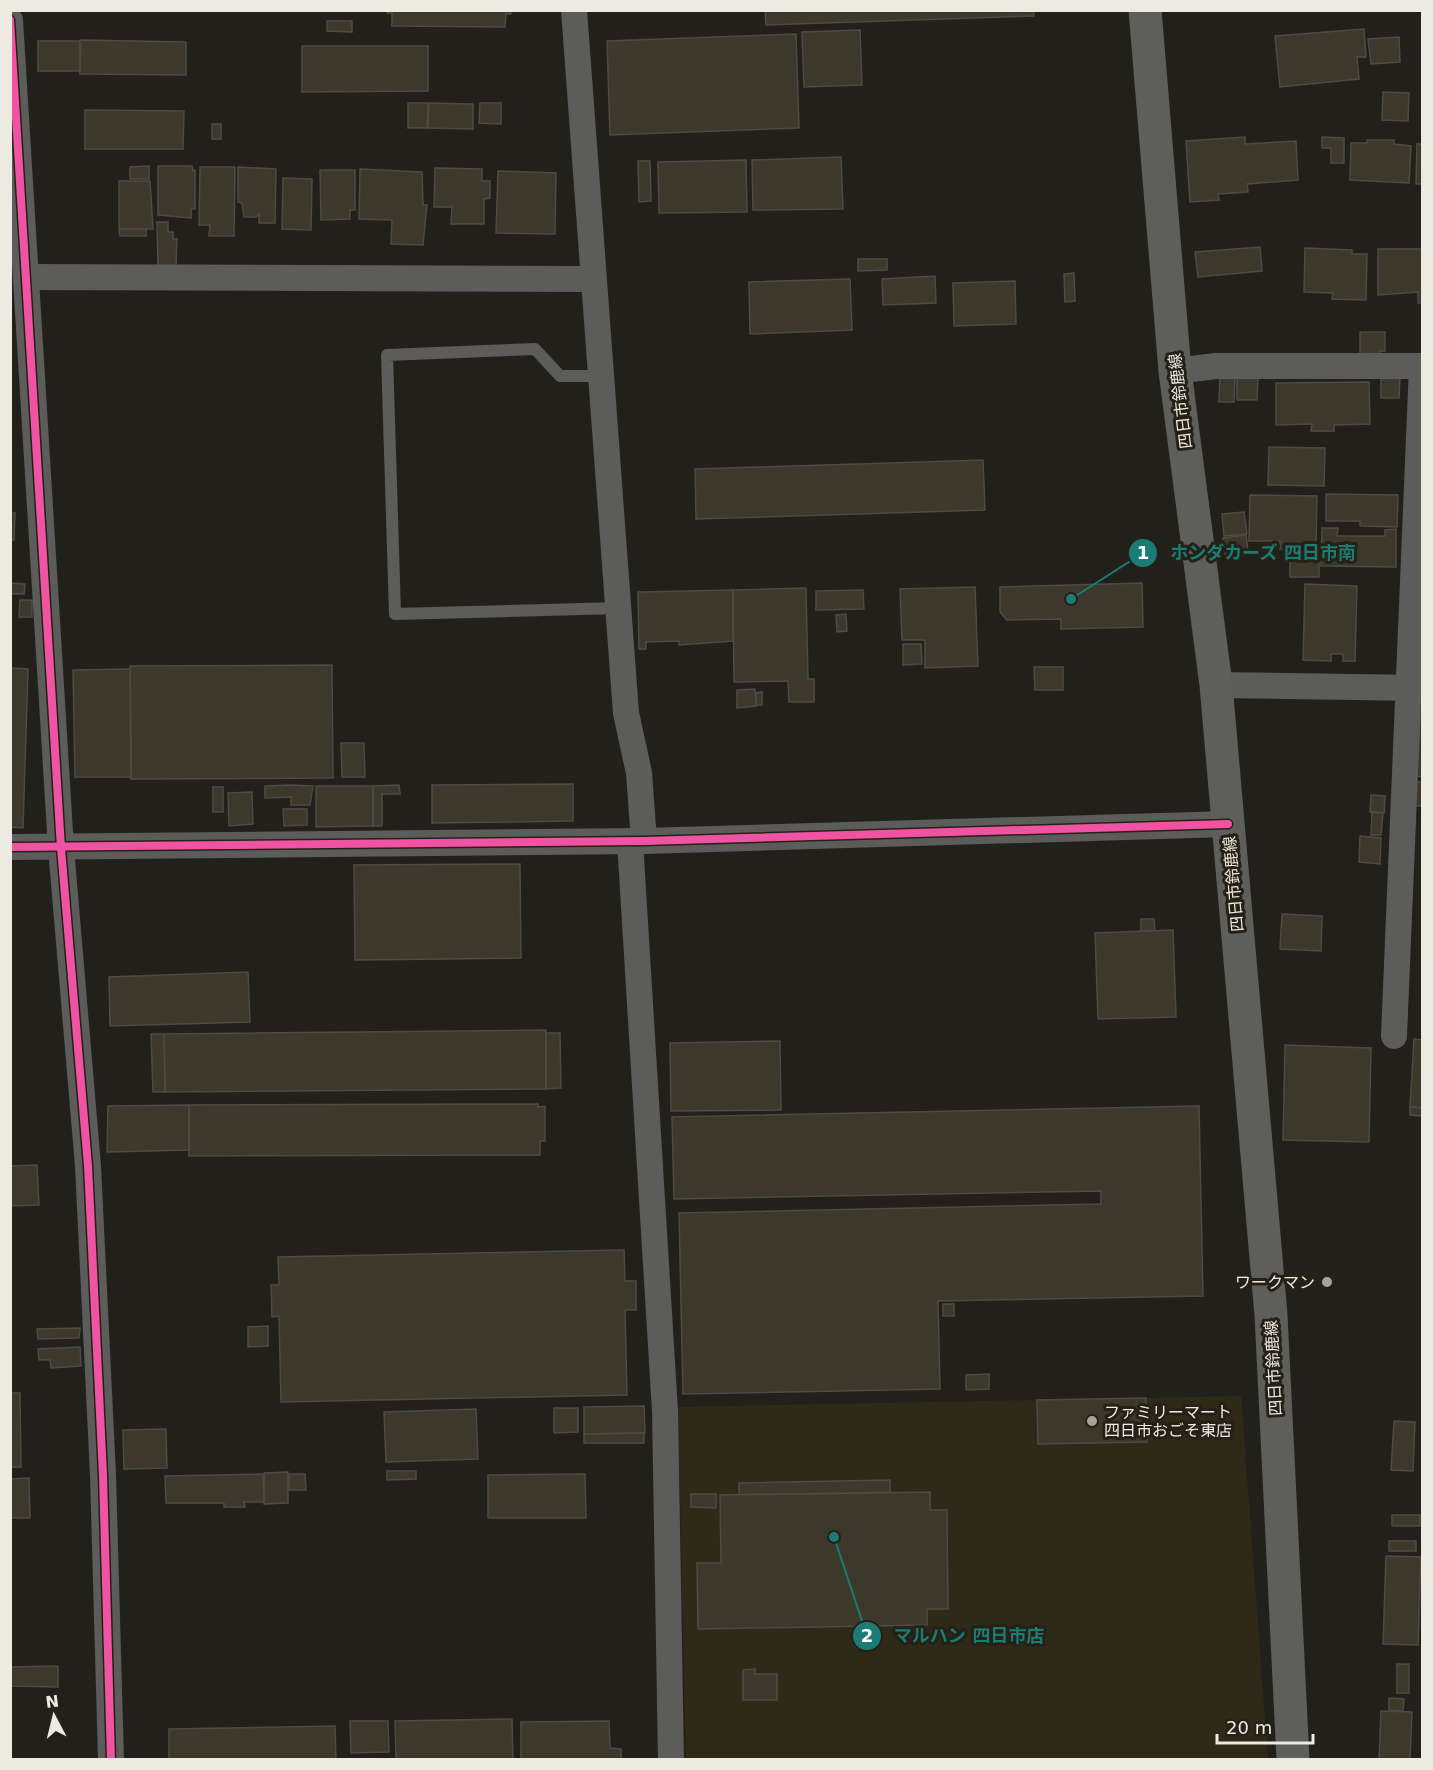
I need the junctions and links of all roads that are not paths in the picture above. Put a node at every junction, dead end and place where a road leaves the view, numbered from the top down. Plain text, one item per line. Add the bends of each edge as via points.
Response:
1 (574, 10) edge
2 (1145, 10) edge
3 (10, 20) edge
4 (26, 277) junction
5 (593, 279) junction
6 (1422, 366) edge
7 (1175, 371) junction
8 (600, 376) junction
9 (618, 608) junction
10 (1216, 685) junction
11 (1416, 688) edge
12 (1228, 824) junction
13 (637, 841) junction
14 (10, 847) edge
15 (61, 848) junction
16 (1394, 1036) dead end
17 (111, 1760) edge
18 (671, 1760) edge
19 (1293, 1760) edge

1 - 5 street
2 - 7 main road, 四日市鈴鹿線
3 - 4 street
4 - 5 street
4 - 15 street
5 - 8 street
6 - 7 street via 1216,366
6 - 11 street
7 - 10 main road, 四日市鈴鹿線
8 - 9 street
8 - 9 lane via 560,376 535,349 387,355 395,614
9 - 13 street via 626,713 639,773
10 - 11 street
10 - 12 main road, 四日市鈴鹿線
11 - 16 street
12 - 13 street
12 - 19 main road, 四日市鈴鹿線 via 1271,1315
13 - 15 street
13 - 18 street via 665,1411
14 - 15 street
15 - 17 street via 88,1166 103,1475

